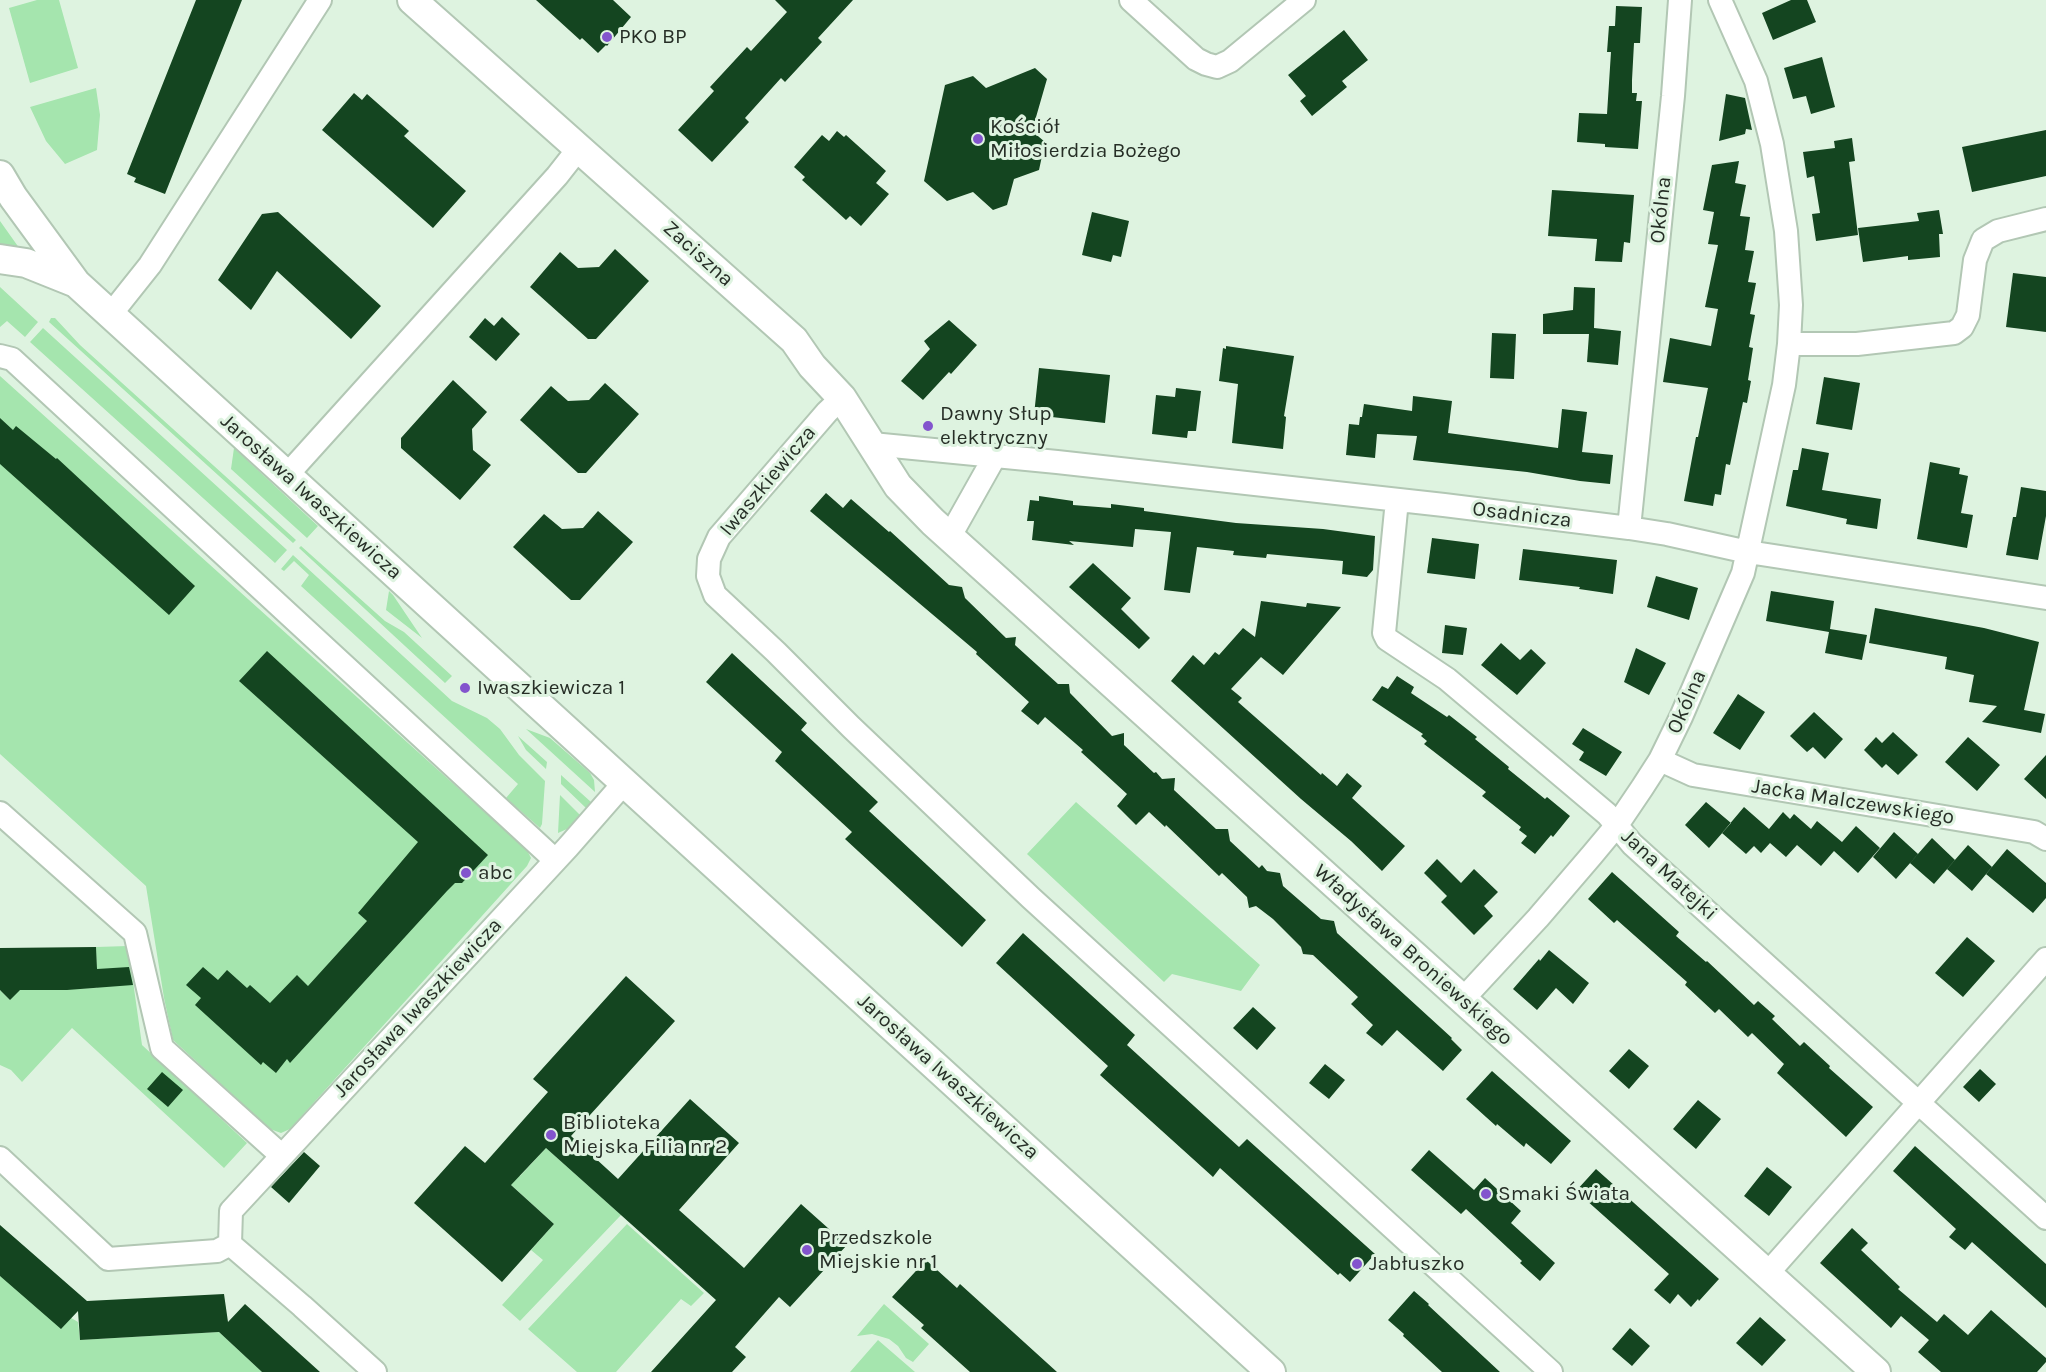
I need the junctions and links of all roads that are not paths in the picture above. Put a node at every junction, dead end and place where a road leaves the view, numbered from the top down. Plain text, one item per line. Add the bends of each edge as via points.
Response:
1 (412, 0) edge
2 (1131, 0) edge
3 (1304, 0) edge
4 (1680, 0) edge
5 (1720, 0) edge
6 (312, 3) edge
7 (579, 148) junction
8 (4, 188) edge
9 (2046, 219) edge
10 (0, 260) edge
11 (75, 283) junction
12 (111, 314) junction
13 (1789, 344) junction
14 (0, 356) edge
15 (842, 398) junction
16 (872, 444) junction
17 (995, 456) junction
18 (287, 476) junction
19 (1396, 500) junction
20 (1629, 528) junction
21 (950, 536) junction
22 (1748, 552) junction
23 (2046, 598) edge
24 (1660, 760) junction
25 (624, 783) junction
26 (0, 813) edge
27 (1617, 825) junction
28 (2046, 839) edge
29 (555, 860) junction
30 (2046, 959) edge
31 (1462, 999) junction
32 (1919, 1102) junction
33 (282, 1156) junction
34 (0, 1158) edge
35 (2046, 1218) edge
36 (230, 1244) junction
37 (1767, 1274) junction
38 (375, 1372) edge
39 (1271, 1372) edge
40 (1551, 1372) edge
41 (1876, 1372) edge

1 - 7 street, Zaciszna
2 - 3 street via 1196,59 1218,67
4 - 20 street, Okólna
5 - 13 street, Okólna via 1756,81 1772,144 1789,255
6 - 12 street via 251,110 150,265
7 - 15 street, Zaciszna via 794,340
7 - 18 street
8 - 11 street, Jarosława Iwaszkiewicza
9 - 13 street via 1998,231 1983,240 1975,260 1968,315 1954,333 1857,344
10 - 11 street via 26,264
11 - 12 street, Jarosława Iwaszkiewicza
12 - 18 street, Jarosława Iwaszkiewicza
13 - 22 street, Okólna via 1779,414
14 - 29 street via 12,359
15 - 16 street, Zaciszna
15 - 40 street, Iwaszkiewicza via 719,537 709,559 708,576 716,595 1023,890
16 - 17 street
16 - 21 street, Władysława Broniewskiego via 898,486
17 - 19 street, Osadnicza
17 - 21 street
18 - 25 street, Jarosława Iwaszkiewicza
19 - 20 street, Osadnicza
19 - 27 street, Jana Matejki via 1384,633 1387,639 1447,679
20 - 22 street, Osadnicza
21 - 31 street, Władysława Broniewskiego
22 - 23 street, Osadnicza
22 - 24 street, Okólna via 1743,573
24 - 27 street, Okólna
24 - 28 street, Jacka Malczewskiego via 1693,775 2034,832
25 - 29 street, Jarosława Iwaszkiewicza
25 - 39 street, Jarosława Iwaszkiewicza
26 - 33 street via 135,933 162,1048
27 - 31 street, Okólna
27 - 32 street, Jana Matejki via 1632,844
29 - 33 street, Jarosława Iwaszkiewicza
30 - 32 street
31 - 37 street, Władysława Broniewskiego
32 - 35 street, Jana Matejki
32 - 37 street
33 - 36 street, Jarosława Iwaszkiewicza via 231,1210
34 - 36 street via 108,1259 217,1251
36 - 38 street
37 - 41 street, Władysława Broniewskiego

